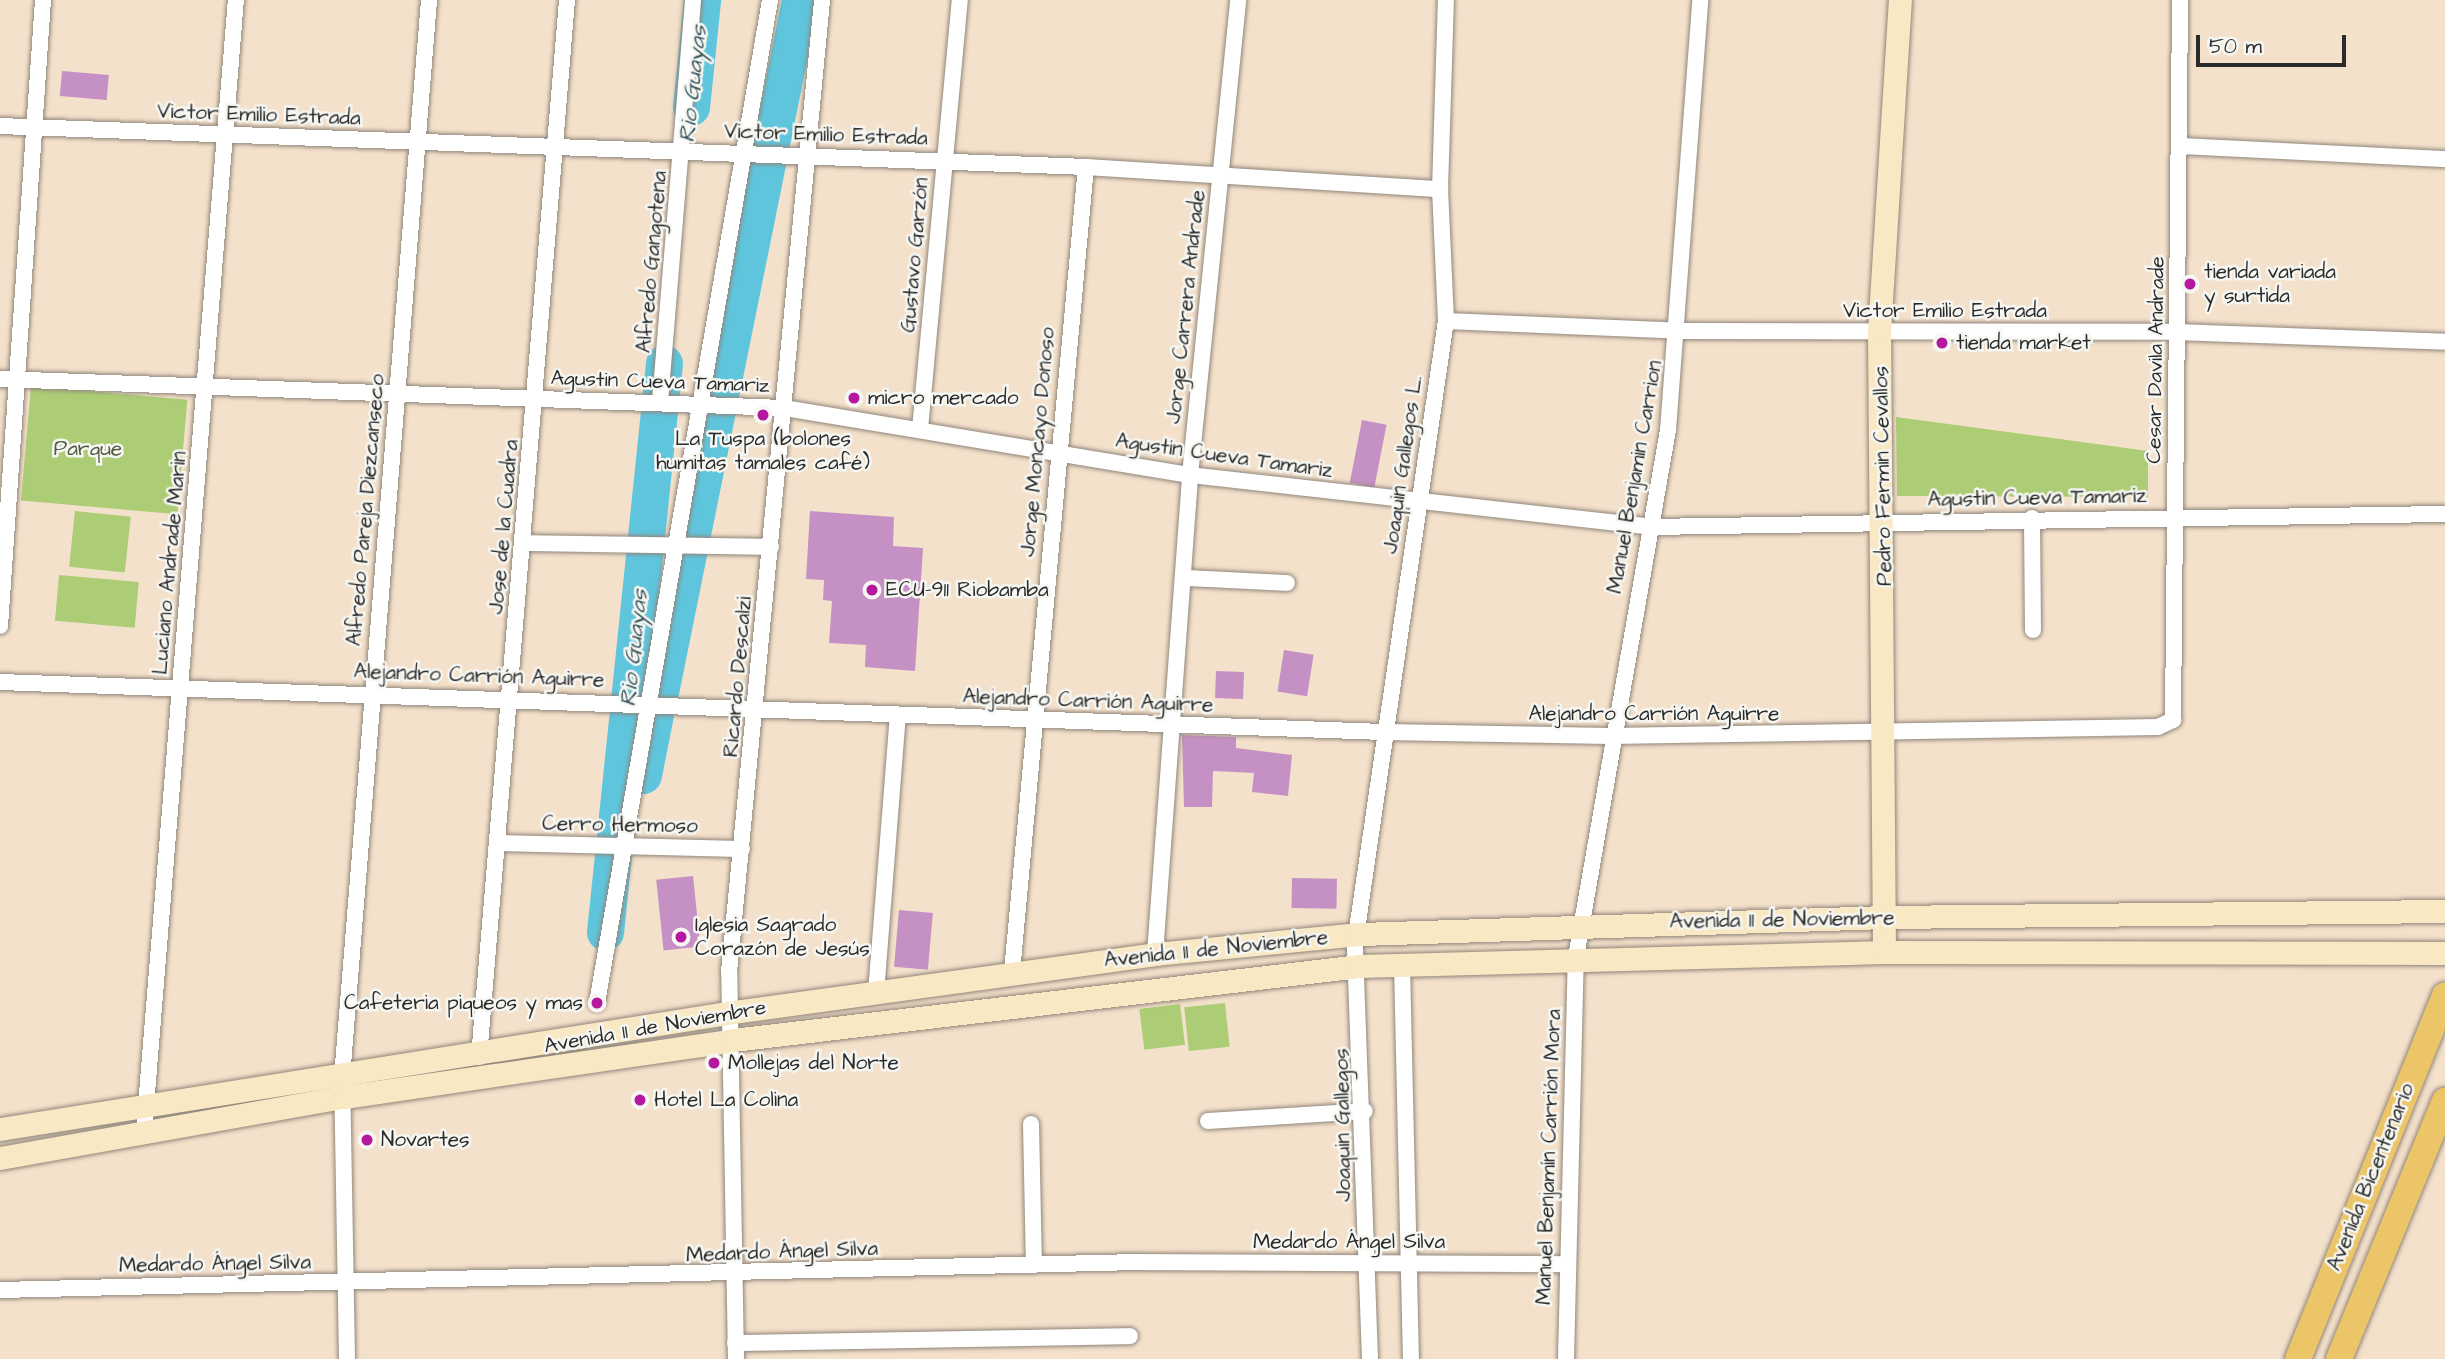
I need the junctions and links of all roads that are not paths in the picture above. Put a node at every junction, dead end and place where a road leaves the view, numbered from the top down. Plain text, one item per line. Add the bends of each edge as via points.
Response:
1 (43, 0) edge
2 (236, 0) edge
3 (429, 0) edge
4 (567, 0) edge
5 (693, 0) edge
6 (759, 0) edge
7 (770, 0) edge
8 (822, 0) edge
9 (960, 0) edge
10 (1238, 0) edge
11 (1446, 0) edge
12 (1700, 0) edge
13 (1900, 0) edge
14 (2180, 0) edge
15 (0, 126) edge
16 (30, 128) junction
17 (226, 134) junction
18 (419, 142) junction
19 (556, 146) junction
20 (2179, 146) junction
21 (684, 150) junction
22 (806, 155) junction
23 (2445, 159) edge
24 (945, 161) junction
25 (1086, 167) junction
26 (1220, 177) junction
27 (1440, 189) junction
28 (1446, 321) junction
29 (1680, 331) junction
30 (1879, 332) junction
31 (2177, 332) junction
32 (2445, 342) edge
33 (6, 379) edge
34 (206, 385) junction
35 (397, 391) junction
36 (537, 398) junction
37 (660, 402) junction
38 (784, 408) junction
39 (920, 429) junction
40 (1058, 453) junction
41 (1190, 475) junction
42 (1418, 502) junction
43 (2445, 514) edge
44 (2175, 516) junction
45 (2032, 518) junction
46 (1885, 522) junction
47 (1650, 527) junction
48 (522, 543) junction
49 (771, 547) junction
50 (1185, 578) junction
51 (1287, 583) dead end
52 (0, 626) edge
53 (2033, 631) dead end
54 (0, 682) edge
55 (182, 685) junction
56 (371, 694) junction
57 (510, 697) junction
58 (758, 706) junction
59 (898, 716) junction
60 (1034, 720) junction
61 (2174, 720) joint
62 (1171, 725) junction
63 (1387, 732) junction
64 (1887, 734) junction
65 (1610, 736) junction
66 (497, 843) junction
67 (742, 849) junction
68 (2445, 911) edge
69 (2180, 914) junction
70 (1885, 917) junction
71 (1581, 925) junction
72 (1360, 934) junction
73 (1884, 952) junction
74 (2180, 953) junction
75 (2445, 953) edge
76 (1155, 954) junction
77 (1576, 957) junction
78 (1402, 965) junction
79 (1359, 966) junction
80 (1012, 972) junction
81 (876, 993) junction
82 (2445, 996) edge
83 (733, 1012) junction
84 (733, 1041) junction
85 (479, 1057) junction
86 (343, 1087) junction
87 (2445, 1101) edge
88 (1364, 1111) junction
89 (144, 1118) junction
90 (1208, 1121) dead end
91 (1031, 1124) dead end
92 (0, 1129) edge
93 (0, 1157) edge
94 (1367, 1263) junction
95 (1411, 1263) junction
96 (1565, 1264) junction
97 (1034, 1265) junction
98 (734, 1274) junction
99 (349, 1281) junction
100 (0, 1290) edge
101 (1130, 1336) dead end
102 (736, 1351) edge
103 (347, 1359) edge
104 (1370, 1359) edge
105 (1411, 1359) edge
106 (1566, 1359) edge
107 (2298, 1359) edge
108 (2339, 1359) edge

1 - 16 street
2 - 17 street, Luciano Andrade Marin
3 - 18 street, Alfredo Pareja Diezcanseco
4 - 19 street, Jose de la Cuadra
5 - 21 street, Alfredo Gangotena
6 - 7 street via 597,1003
8 - 22 street, Ricardo Descalzi
9 - 24 street, Gustavo Garzón
10 - 26 street, Jorge Carrera Andrade
11 - 27 street, Joaquin Gallegos L.
12 - 29 street, Manuel Benjamin Carrion
13 - 30 street, Pedro Fermin Cevallos
14 - 20 street, Cesar Davila Andrade
15 - 16 street, Victor Emilio Estrada
16 - 17 street, Victor Emilio Estrada
16 - 33 street
17 - 18 street, Victor Emilio Estrada
17 - 34 street, Luciano Andrade Marin
18 - 19 street, Victor Emilio Estrada
18 - 35 street, Alfredo Pareja Diezcanseco
19 - 21 street, Victor Emilio Estrada
19 - 36 street, Jose de la Cuadra
20 - 23 street
20 - 31 street, Cesar Davila Andrade
21 - 22 street, Victor Emilio Estrada
21 - 37 street, Alfredo Gangotena
22 - 24 street, Victor Emilio Estrada
22 - 38 street, Ricardo Descalzi
24 - 25 street, Victor Emilio Estrada
24 - 39 street, Gustavo Garzón
25 - 26 street, Victor Emilio Estrada
25 - 40 street, Jorge Moncayo Donoso
26 - 27 street, Victor Emilio Estrada
26 - 41 street, Jorge Carrera Andrade
27 - 28 street, Joaquin Gallegos L.
28 - 29 street, Victor Emilio Estrada
28 - 42 street, Joaquin Gallegos L.
29 - 30 street, Victor Emilio Estrada
29 - 47 street, Manuel Benjamin Carrion
30 - 31 street, Victor Emilio Estrada
30 - 46 street, Pedro Fermin Cevallos
31 - 32 street, Victor Emilio Estrada
31 - 44 street, Cesar Davila Andrade
33 - 34 street, Agustin Cueva Tamariz
33 - 52 street
34 - 35 street, Agustin Cueva Tamariz
34 - 55 street, Luciano Andrade Marin
35 - 36 street, Agustin Cueva Tamariz
35 - 56 street, Alfredo Pareja Diezcanseco
36 - 37 street, Agustin Cueva Tamariz
36 - 48 street, Jose de la Cuadra
37 - 38 street, Agustin Cueva Tamariz
38 - 39 street, Agustin Cueva Tamariz
38 - 49 street, Ricardo Descalzi
39 - 40 street, Agustin Cueva Tamariz
40 - 41 street, Agustin Cueva Tamariz
40 - 60 street, Jorge Moncayo Donoso
41 - 42 street, Agustin Cueva Tamariz
41 - 50 street, Jorge Carrera Andrade
42 - 47 street, Agustin Cueva Tamariz
42 - 63 street, Joaquin Gallegos L.
43 - 44 street, Agustin Cueva Tamariz
44 - 45 street, Agustin Cueva Tamariz
44 - 61 street, Cesar Davila Andrade
45 - 46 street, Agustin Cueva Tamariz
45 - 53 street
46 - 47 street, Agustin Cueva Tamariz
46 - 64 street, Pedro Fermin Cevallos
47 - 65 street, Manuel Benjamin Carrion
48 - 49 street
48 - 57 street, Jose de la Cuadra
49 - 58 street, Ricardo Descalzi
50 - 51 street
50 - 62 street, Jorge Carrera Andrade
54 - 55 street, Alejandro Carrión Aguirre
55 - 56 street, Alejandro Carrión Aguirre
55 - 89 street, Luciano Andrade Marin
56 - 57 street, Alejandro Carrión Aguirre
56 - 86 street, Alfredo Pareja Diezcanseco
57 - 58 street, Alejandro Carrión Aguirre
57 - 66 street, Jose de la Cuadra
58 - 59 street, Alejandro Carrión Aguirre
58 - 67 street, Ricardo Descalzi
59 - 60 street, Alejandro Carrión Aguirre
59 - 81 street
60 - 62 street, Alejandro Carrión Aguirre
60 - 80 street, Jorge Moncayo Donoso
61 - 64 street, Alejandro Carrión Aguirre via 2158,727
62 - 63 street, Alejandro Carrión Aguirre
62 - 76 street, Jorge Carrera Andrade
63 - 65 street, Alejandro Carrión Aguirre
63 - 72 street, Joaquin Gallegos L.
64 - 65 street, Alejandro Carrión Aguirre
64 - 70 street, Pedro Fermin Cevallos
65 - 71 street, Manuel Benjamin Carrion
66 - 67 street, Cerro Hermoso
66 - 85 street, Jose de la Cuadra
67 - 83 street, Ricardo Descalzi via 729,972
68 - 69 street, Avenida 11 de Noviembre
69 - 70 street, Avenida 11 de Noviembre
69 - 74 street
70 - 71 street, Avenida 11 de Noviembre
70 - 73 street, Pedro Fermin Cevallos
71 - 72 street, Avenida 11 de Noviembre
71 - 77 street, Manuel Benjamin Carrion
72 - 76 street, Avenida 11 de Noviembre
72 - 79 street, Joaquin Gallegos
73 - 74 street, Avenida 11 de Noviembre
73 - 77 street, Avenida 11 de Noviembre
74 - 75 street, Avenida 11 de Noviembre
76 - 80 street, Avenida 11 de Noviembre
77 - 78 street, Avenida 11 de Noviembre
77 - 96 street, Manuel Benjamín Carrión Mora
78 - 79 street, Avenida 11 de Noviembre
78 - 95 street
79 - 84 street, Avenida 11 de Noviembre
79 - 88 street, Joaquin Gallegos
80 - 81 street, Avenida 11 de Noviembre
81 - 83 street, Avenida 11 de Noviembre
82 - 107 main road, Avenida Bicentenario
83 - 84 street, Ricardo Descalzi
83 - 85 street, Avenida 11 de Noviembre
84 - 86 street, Avenida 11 de Noviembre
84 - 98 street, Ricardo Descalzi
85 - 86 street, Avenida 11 de Noviembre
86 - 89 street, Avenida 11 de Noviembre
86 - 99 street, Alfredo Pareja Diezcanseco
87 - 108 main road, Avenida Bicentenario
88 - 90 street
88 - 94 street, Joaquin Gallegos
89 - 92 street, Avenida 11 de Noviembre
89 - 93 street, Avenida 11 de Noviembre
91 - 97 street
94 - 95 street, Medardo Ángel Silva
94 - 97 street, Medardo Ángel Silva
94 - 104 street, Joaquin Gallegos
95 - 96 street, Medardo Ángel Silva
95 - 105 street
96 - 106 street, Manuel Benjamín Carrión Mora
97 - 98 street, Medardo Ángel Silva
98 - 99 street, Medardo Ángel Silva
98 - 102 street, Ricardo Descalzi
99 - 100 street, Medardo Ángel Silva
99 - 103 street, Alfredo Pareja Diezcanseco
101 - 102 street

